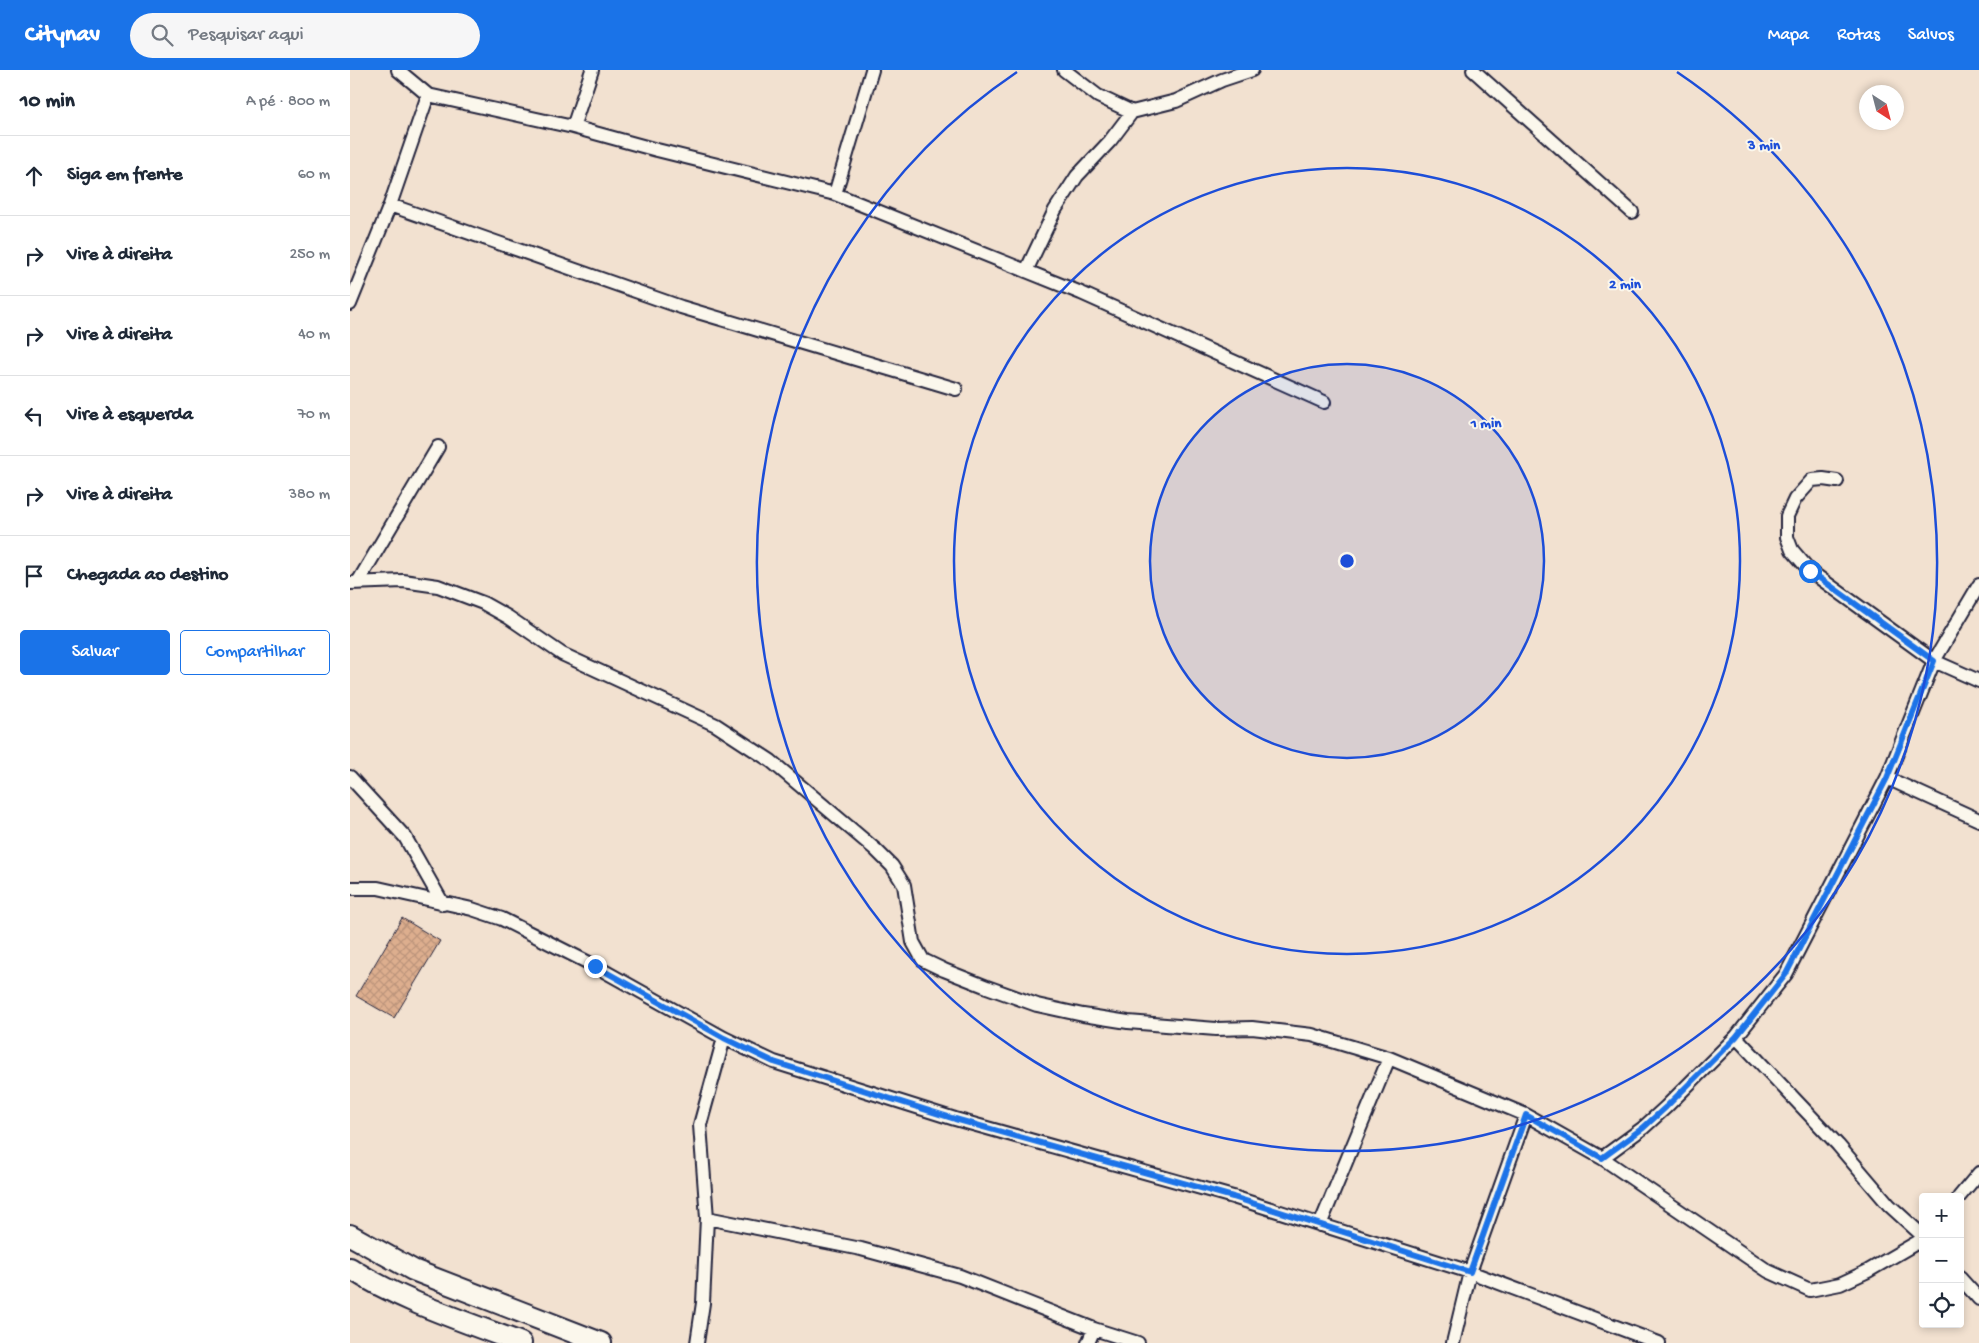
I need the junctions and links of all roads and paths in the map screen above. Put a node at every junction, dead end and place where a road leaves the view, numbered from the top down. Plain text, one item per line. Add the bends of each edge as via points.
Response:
1 (398, 70) edge
2 (592, 70) edge
3 (872, 70) edge
4 (1064, 70) edge
5 (1252, 70) edge
6 (1473, 70) edge
7 (428, 94) junction
8 (1132, 112) junction
9 (573, 127) junction
10 (835, 194) junction
11 (390, 205) junction
12 (1632, 212) dead end
13 (1026, 271) junction
14 (350, 304) edge
15 (956, 389) dead end
16 (1324, 402) dead end
17 (438, 447) dead end
18 (1837, 480) dead end
19 (354, 582) edge
20 (1979, 585) edge
21 (1934, 661) junction
22 (1979, 681) edge
23 (350, 777) edge
24 (1887, 778) junction
25 (1979, 820) edge
26 (350, 888) edge
27 (443, 904) junction
28 (1736, 1037) junction
29 (724, 1038) junction
30 (1389, 1058) junction
31 (1526, 1115) junction
32 (1602, 1158) junction
33 (1979, 1173) edge
34 (1962, 1193) edge
35 (707, 1218) junction
36 (1320, 1225) junction
37 (1919, 1234) edge
38 (350, 1235) edge
39 (1919, 1240) edge
40 (350, 1268) edge
41 (1470, 1272) junction
42 (1964, 1282) edge
43 (1979, 1299) edge
44 (1094, 1329) junction
45 (521, 1343) edge
46 (601, 1343) edge
47 (696, 1343) edge
48 (1088, 1343) edge
49 (1138, 1343) edge
50 (1453, 1343) edge
51 (1658, 1343) edge

1 - 7 street
2 - 9 street
3 - 10 street
4 - 8 street via 1098,96
5 - 8 street via 1176,101
6 - 12 street
7 - 9 street
7 - 11 street
8 - 13 street via 1078,176 1055,210
9 - 10 street
10 - 13 street
11 - 14 street
11 - 15 street via 681,307
13 - 16 street
17 - 19 street
18 - 21 street via 1812,480 1795,499 1787,516 1787,537 1792,550 1810,571
19 - 30 street via 403,581 438,586 482,603 562,654 716,725 771,761 892,866 904,885 912,942 923,960 944,970 1037,1005 1083,1015 1128,1022 1216,1029 1252,1028 1312,1035
20 - 21 street
21 - 22 street
21 - 24 street
23 - 27 street via 405,837
24 - 25 street
24 - 28 street via 1786,974
26 - 27 street via 378,888
27 - 29 street via 502,919 595,966
28 - 32 street via 1649,1123
28 - 37 street
29 - 35 street via 700,1125
29 - 36 street via 774,1062 955,1119 1157,1174
30 - 31 street
30 - 36 street
31 - 32 street
31 - 41 street
32 - 39 street via 1768,1271 1810,1290 1840,1284
33 - 34 street
35 - 44 street via 862,1249 960,1276
35 - 47 street via 703,1303
36 - 41 street
38 - 46 main road via 413,1270
40 - 45 main road via 366,1279 433,1309
41 - 50 street
41 - 51 street
42 - 43 street
44 - 48 street
44 - 49 street

